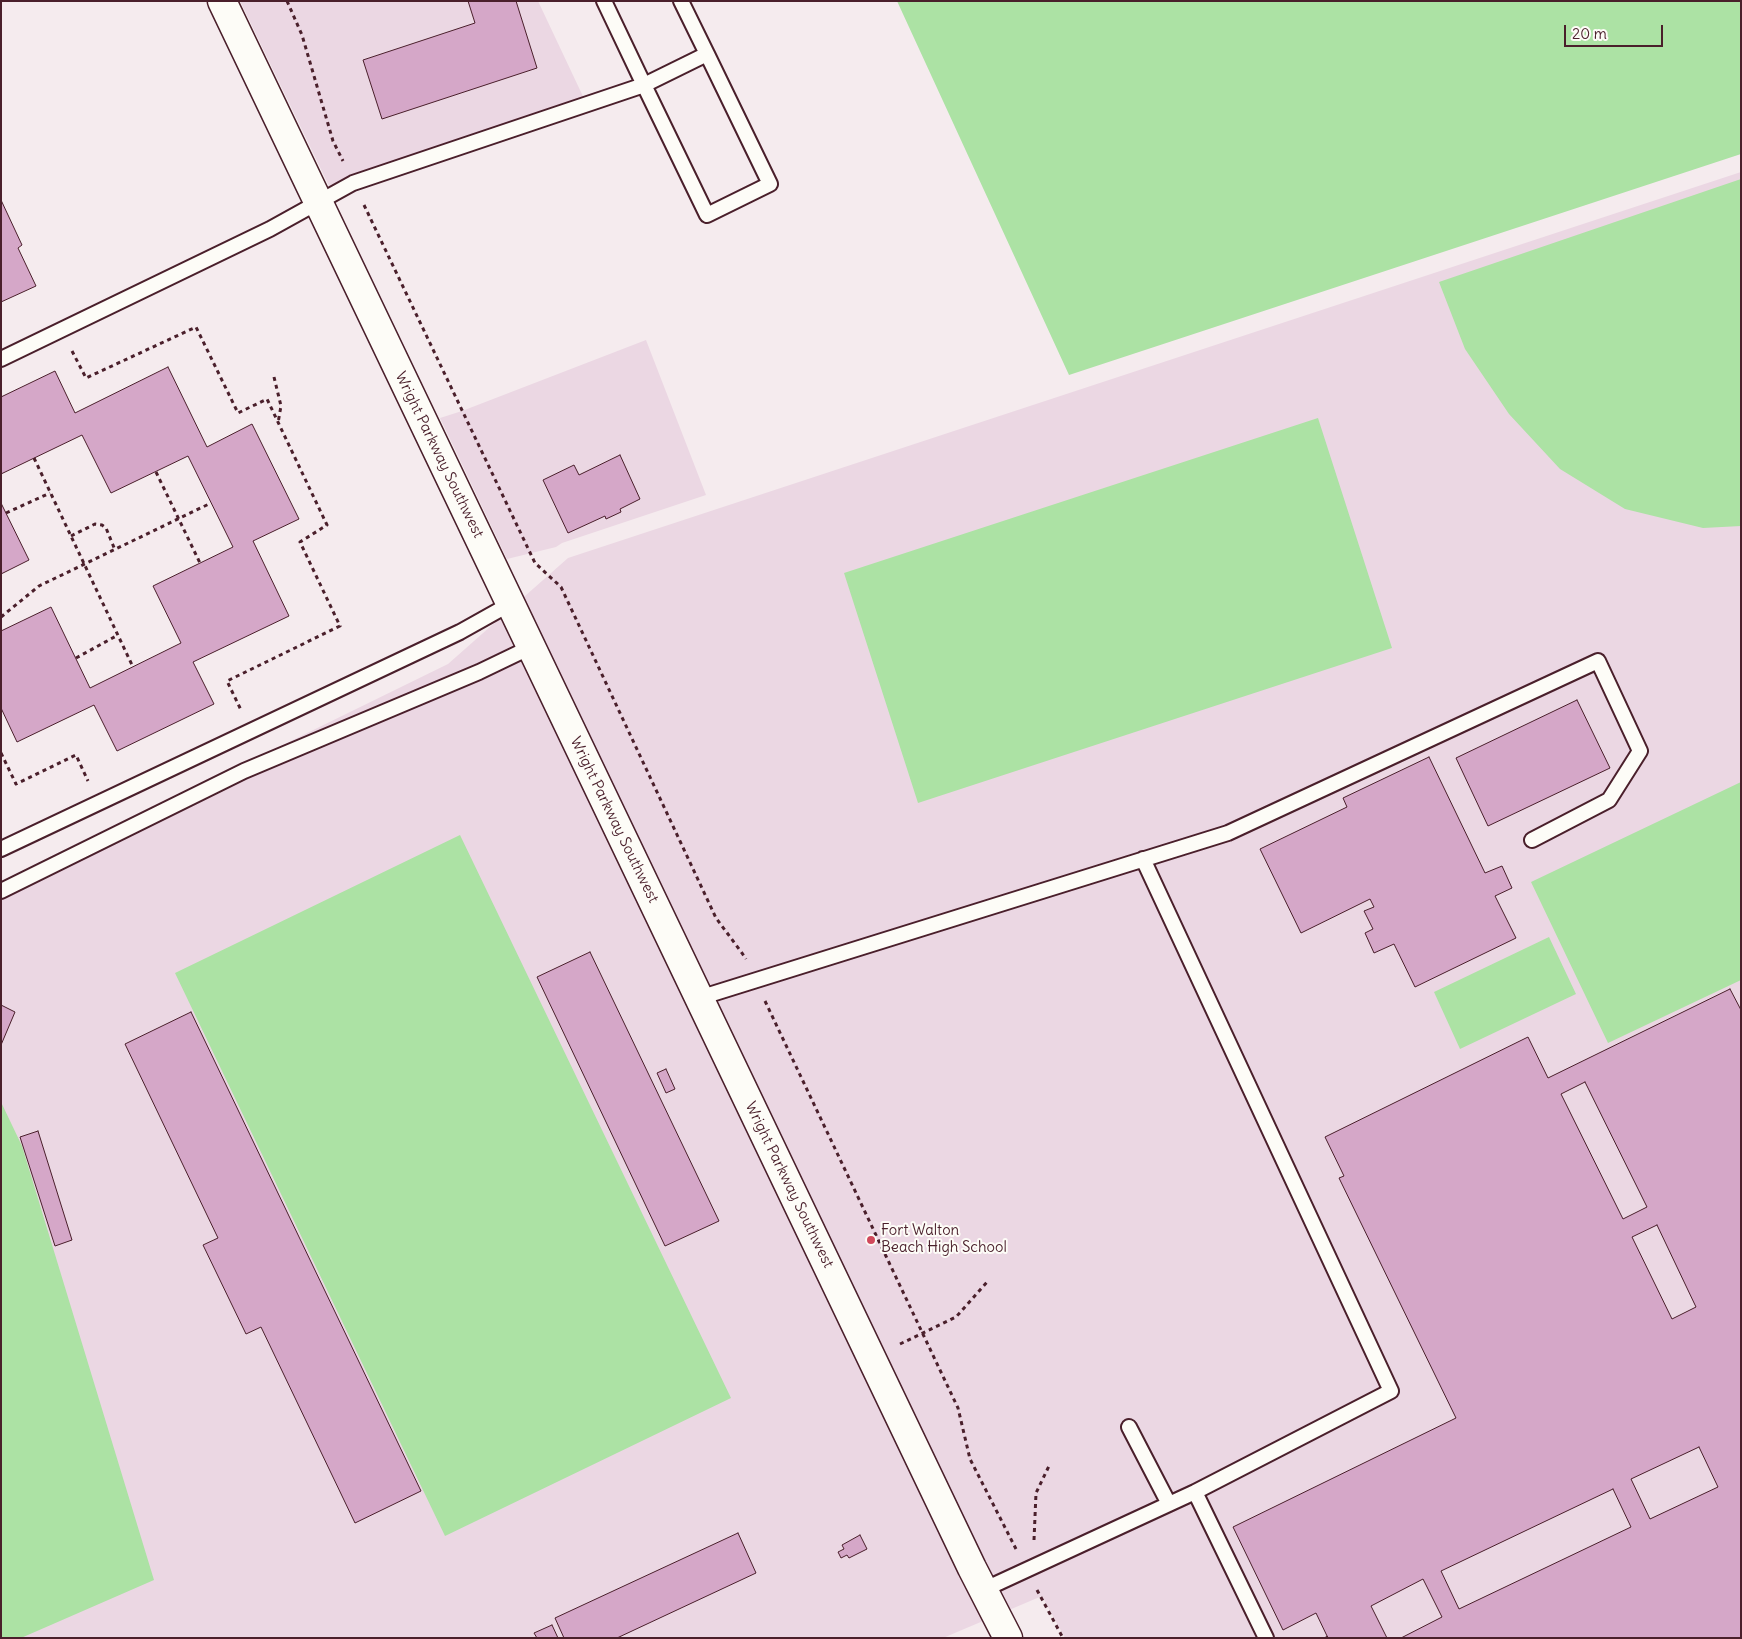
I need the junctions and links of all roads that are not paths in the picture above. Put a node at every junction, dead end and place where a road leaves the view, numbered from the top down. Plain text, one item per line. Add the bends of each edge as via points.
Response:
1 (222, 1) edge
2 (604, 1) edge
3 (681, 1) edge
4 (706, 54) junction
5 (644, 85) junction
6 (318, 202) junction
7 (1, 359) edge
8 (510, 604) junction
9 (531, 647) junction
10 (1532, 840) dead end
11 (1, 849) edge
12 (1143, 860) junction
13 (1, 891) edge
14 (699, 998) junction
15 (1129, 1427) dead end
16 (1195, 1492) junction
17 (1169, 1504) junction
18 (983, 1590) junction
19 (1008, 1638) edge
20 (1266, 1638) edge

1 - 6 street, Wright Parkway Southwest
2 - 5 lane
3 - 4 lane
4 - 5 lane
4 - 5 lane via 770,184 707,216
5 - 6 lane via 353,183
6 - 7 lane via 270,229
6 - 8 street, Wright Parkway Southwest
8 - 9 street, Wright Parkway Southwest
8 - 11 lane via 452,636
9 - 13 lane via 244,771
9 - 14 street, Wright Parkway Southwest
10 - 12 lane via 1609,800 1640,751 1598,661 1228,833
12 - 14 lane
12 - 16 lane via 1391,1391
14 - 18 street, Wright Parkway Southwest
15 - 17 lane
16 - 17 lane
16 - 20 lane
17 - 18 lane
18 - 19 street, Wright Parkway Southwest

